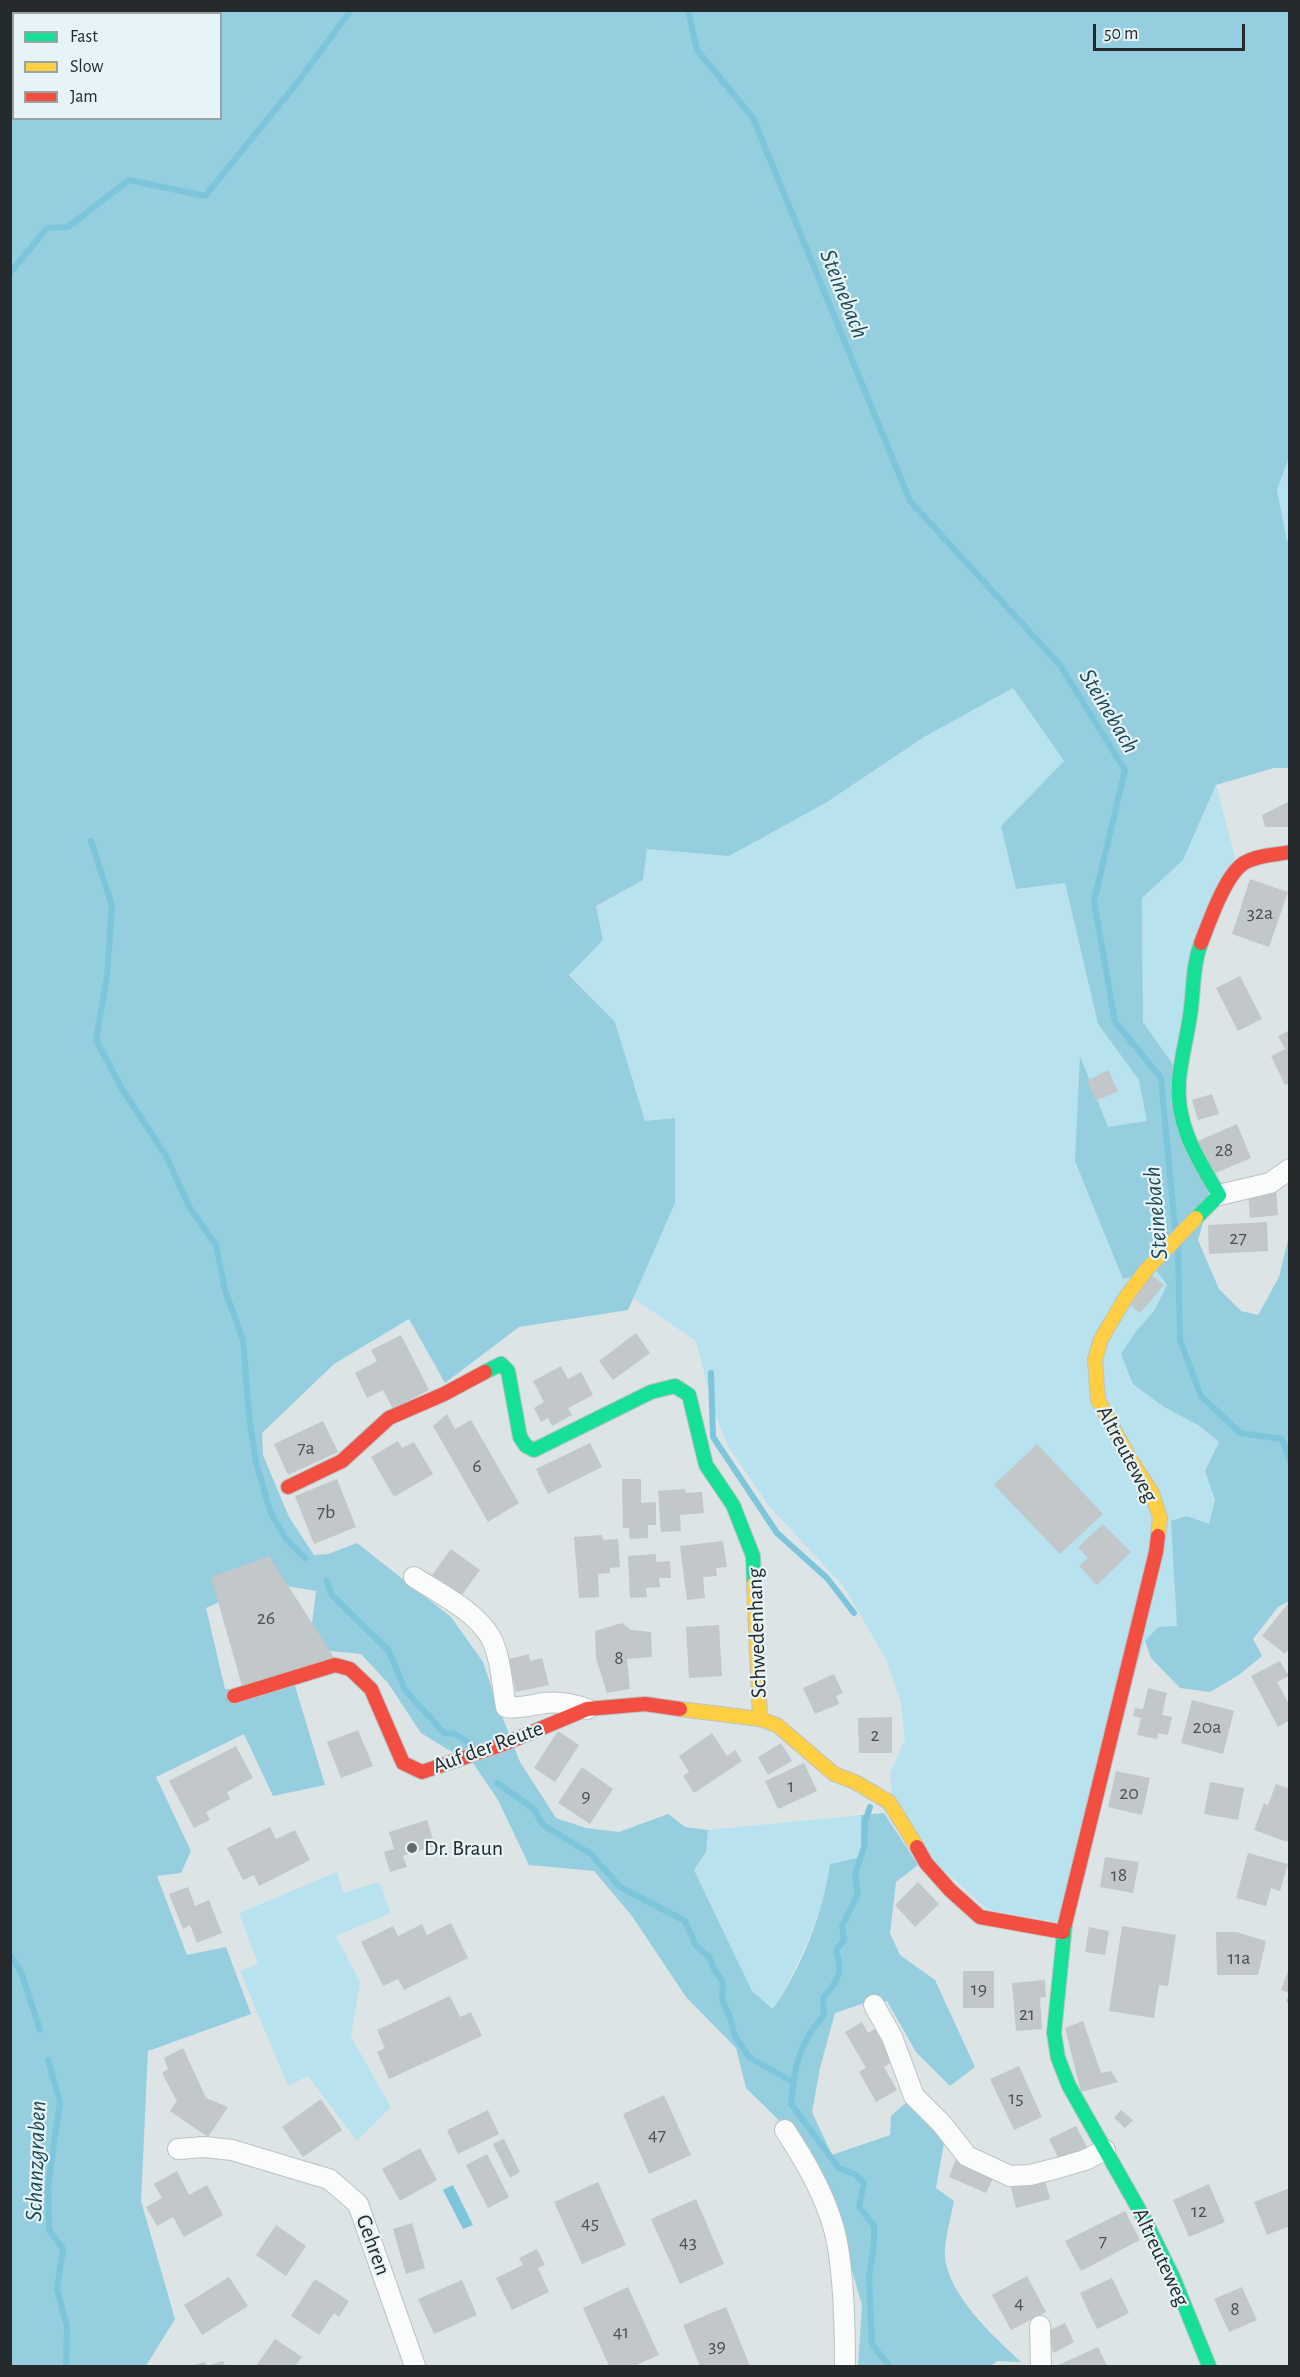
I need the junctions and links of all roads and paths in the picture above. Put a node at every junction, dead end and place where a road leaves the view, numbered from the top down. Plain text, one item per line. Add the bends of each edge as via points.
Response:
1 (1290, 852) edge
2 (1290, 1169) edge
3 (1219, 1195) junction
4 (288, 1487) dead end
5 (414, 1577) dead end
6 (234, 1696) dead end
7 (588, 1708) junction
8 (760, 1719) junction
9 (1063, 1932) junction
10 (874, 2005) dead end
11 (785, 2130) dead end
12 (178, 2149) dead end
13 (1105, 2150) junction
14 (1040, 2326) dead end
15 (415, 2367) edge
16 (845, 2367) edge
17 (1041, 2367) edge
18 (1209, 2367) edge

1 - 3 street via 1239,867 1220,900 1197,957 1190,1022 1181,1060 1180,1113 1191,1146
2 - 3 street via 1270,1184
3 - 9 street, Altreuteweg via 1147,1269 1101,1339 1095,1360 1098,1400 1152,1493 1160,1518 1156,1552
4 - 8 street, Schwedenhang via 342,1461 389,1418 501,1364 508,1371 520,1437 534,1450 651,1392 675,1386 689,1395 706,1465 733,1505 753,1556
5 - 7 street, Auf der Reute via 478,1620 492,1639 506,1707 568,1703
6 - 7 street, Auf der Reute via 335,1665 350,1670 371,1689 403,1763 422,1772 504,1744
7 - 8 street, Auf der Reute via 645,1704
8 - 9 street, Auf der Reute via 777,1725 834,1774 888,1802 926,1863 980,1917
9 - 13 street, Altreuteweg via 1054,2033 1058,2058
10 - 13 street via 892,2037 914,2096 967,2156 1010,2176 1058,2169
11 - 16 street via 809,2166 835,2230
12 - 15 street, Gehren via 232,2150 329,2179 358,2204
13 - 18 street, Altreuteweg via 1173,2277
14 - 17 street

